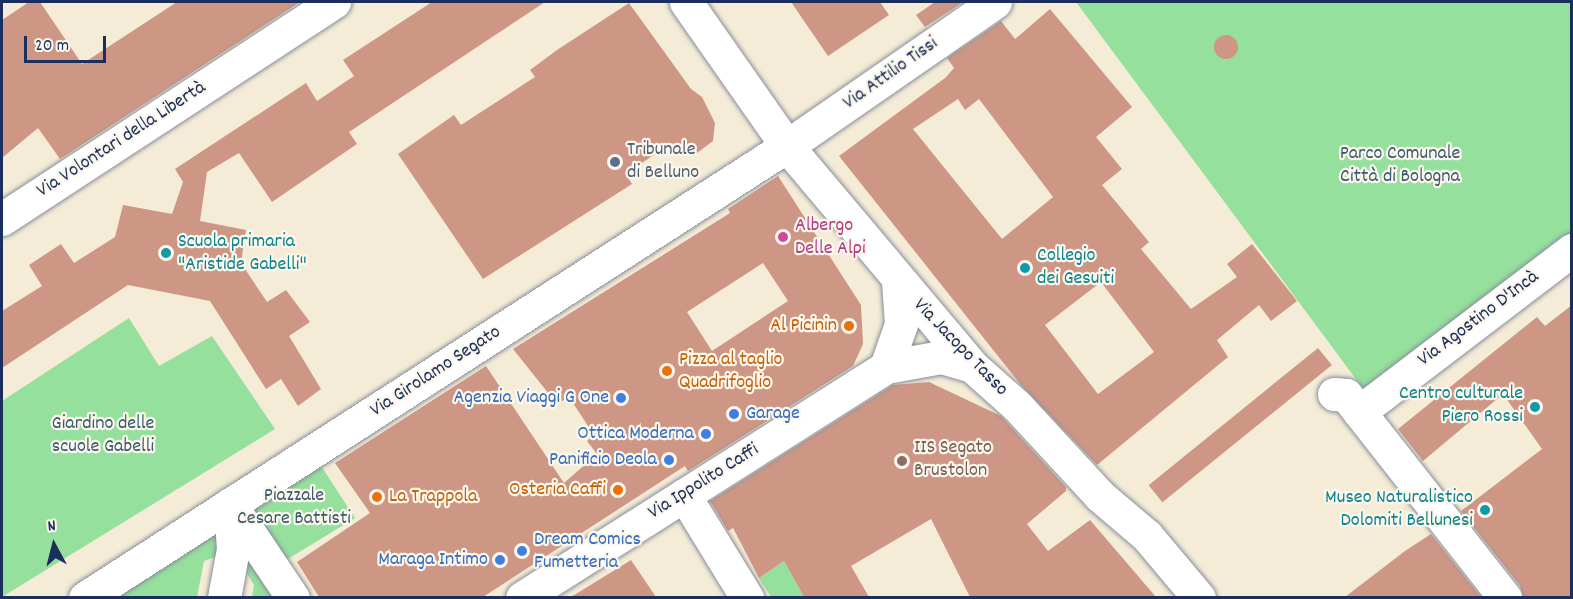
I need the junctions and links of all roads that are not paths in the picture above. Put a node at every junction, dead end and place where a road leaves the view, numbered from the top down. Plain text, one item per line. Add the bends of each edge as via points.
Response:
1 (334, 2) edge
2 (686, 2) edge
3 (995, 2) edge
4 (787, 146) junction
5 (2, 219) edge
6 (1572, 250) edge
7 (898, 281) junction
8 (972, 366) junction
9 (886, 367) junction
10 (684, 495) junction
11 (230, 504) junction
12 (86, 597) edge
13 (224, 597) edge
14 (293, 597) edge
15 (522, 597) edge
16 (747, 597) edge
17 (1199, 597) edge
18 (1504, 597) edge

1 - 5 street, Via Volontari della Libertà
2 - 4 street, Via Jacopo Tasso
3 - 4 street, Via Attilio Tissi
4 - 7 street, Via Jacopo Tasso
4 - 11 street, Via Girolamo Segato
6 - 18 street, Via Agostino D'Incà via 1346,403
7 - 8 street, Via Jacopo Tasso
7 - 9 street via 901,324
8 - 9 street, Via Ippolito Caffi via 941,357
8 - 17 street, Via Jacopo Tasso via 1017,406 1100,496 1147,536
9 - 10 street, Via Ippolito Caffi
10 - 15 street, Via Ippolito Caffi
10 - 16 street
11 - 12 street, Via Girolamo Segato
11 - 13 street via 233,549
11 - 14 street

